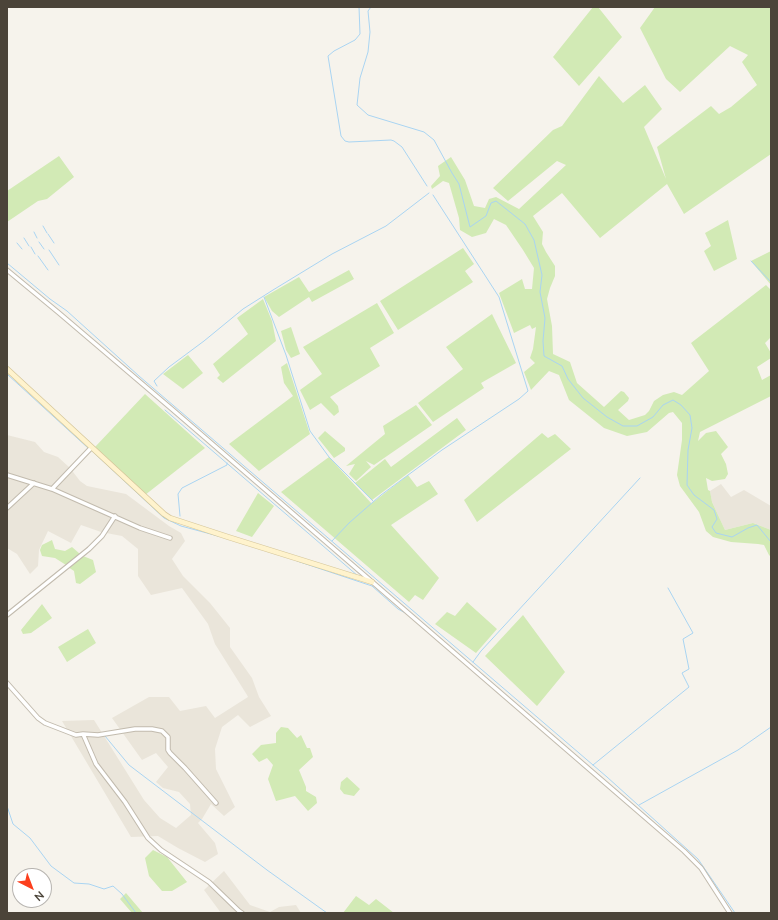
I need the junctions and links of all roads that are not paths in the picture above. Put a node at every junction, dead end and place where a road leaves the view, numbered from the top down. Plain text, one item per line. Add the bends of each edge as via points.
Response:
1 (7, 270) edge
2 (7, 369) edge
3 (91, 448) junction
4 (7, 474) edge
5 (34, 483) junction
6 (52, 489) junction
7 (7, 508) edge
8 (115, 516) junction
9 (170, 538) dead end
10 (372, 582) junction
11 (7, 615) edge
12 (7, 683) edge
13 (83, 734) junction
14 (216, 803) dead end
15 (242, 913) edge
16 (730, 913) edge

1 - 10 street
2 - 3 street
3 - 6 street
3 - 10 street via 152,505 170,518
4 - 5 street
5 - 6 street
5 - 7 street
6 - 8 street
8 - 9 street
8 - 11 street via 102,536 89,549
10 - 16 street via 694,860
12 - 13 street via 45,724 76,735
13 - 14 street via 98,735 135,729 162,731 168,737 170,754
13 - 15 street via 96,764 154,844 209,882

